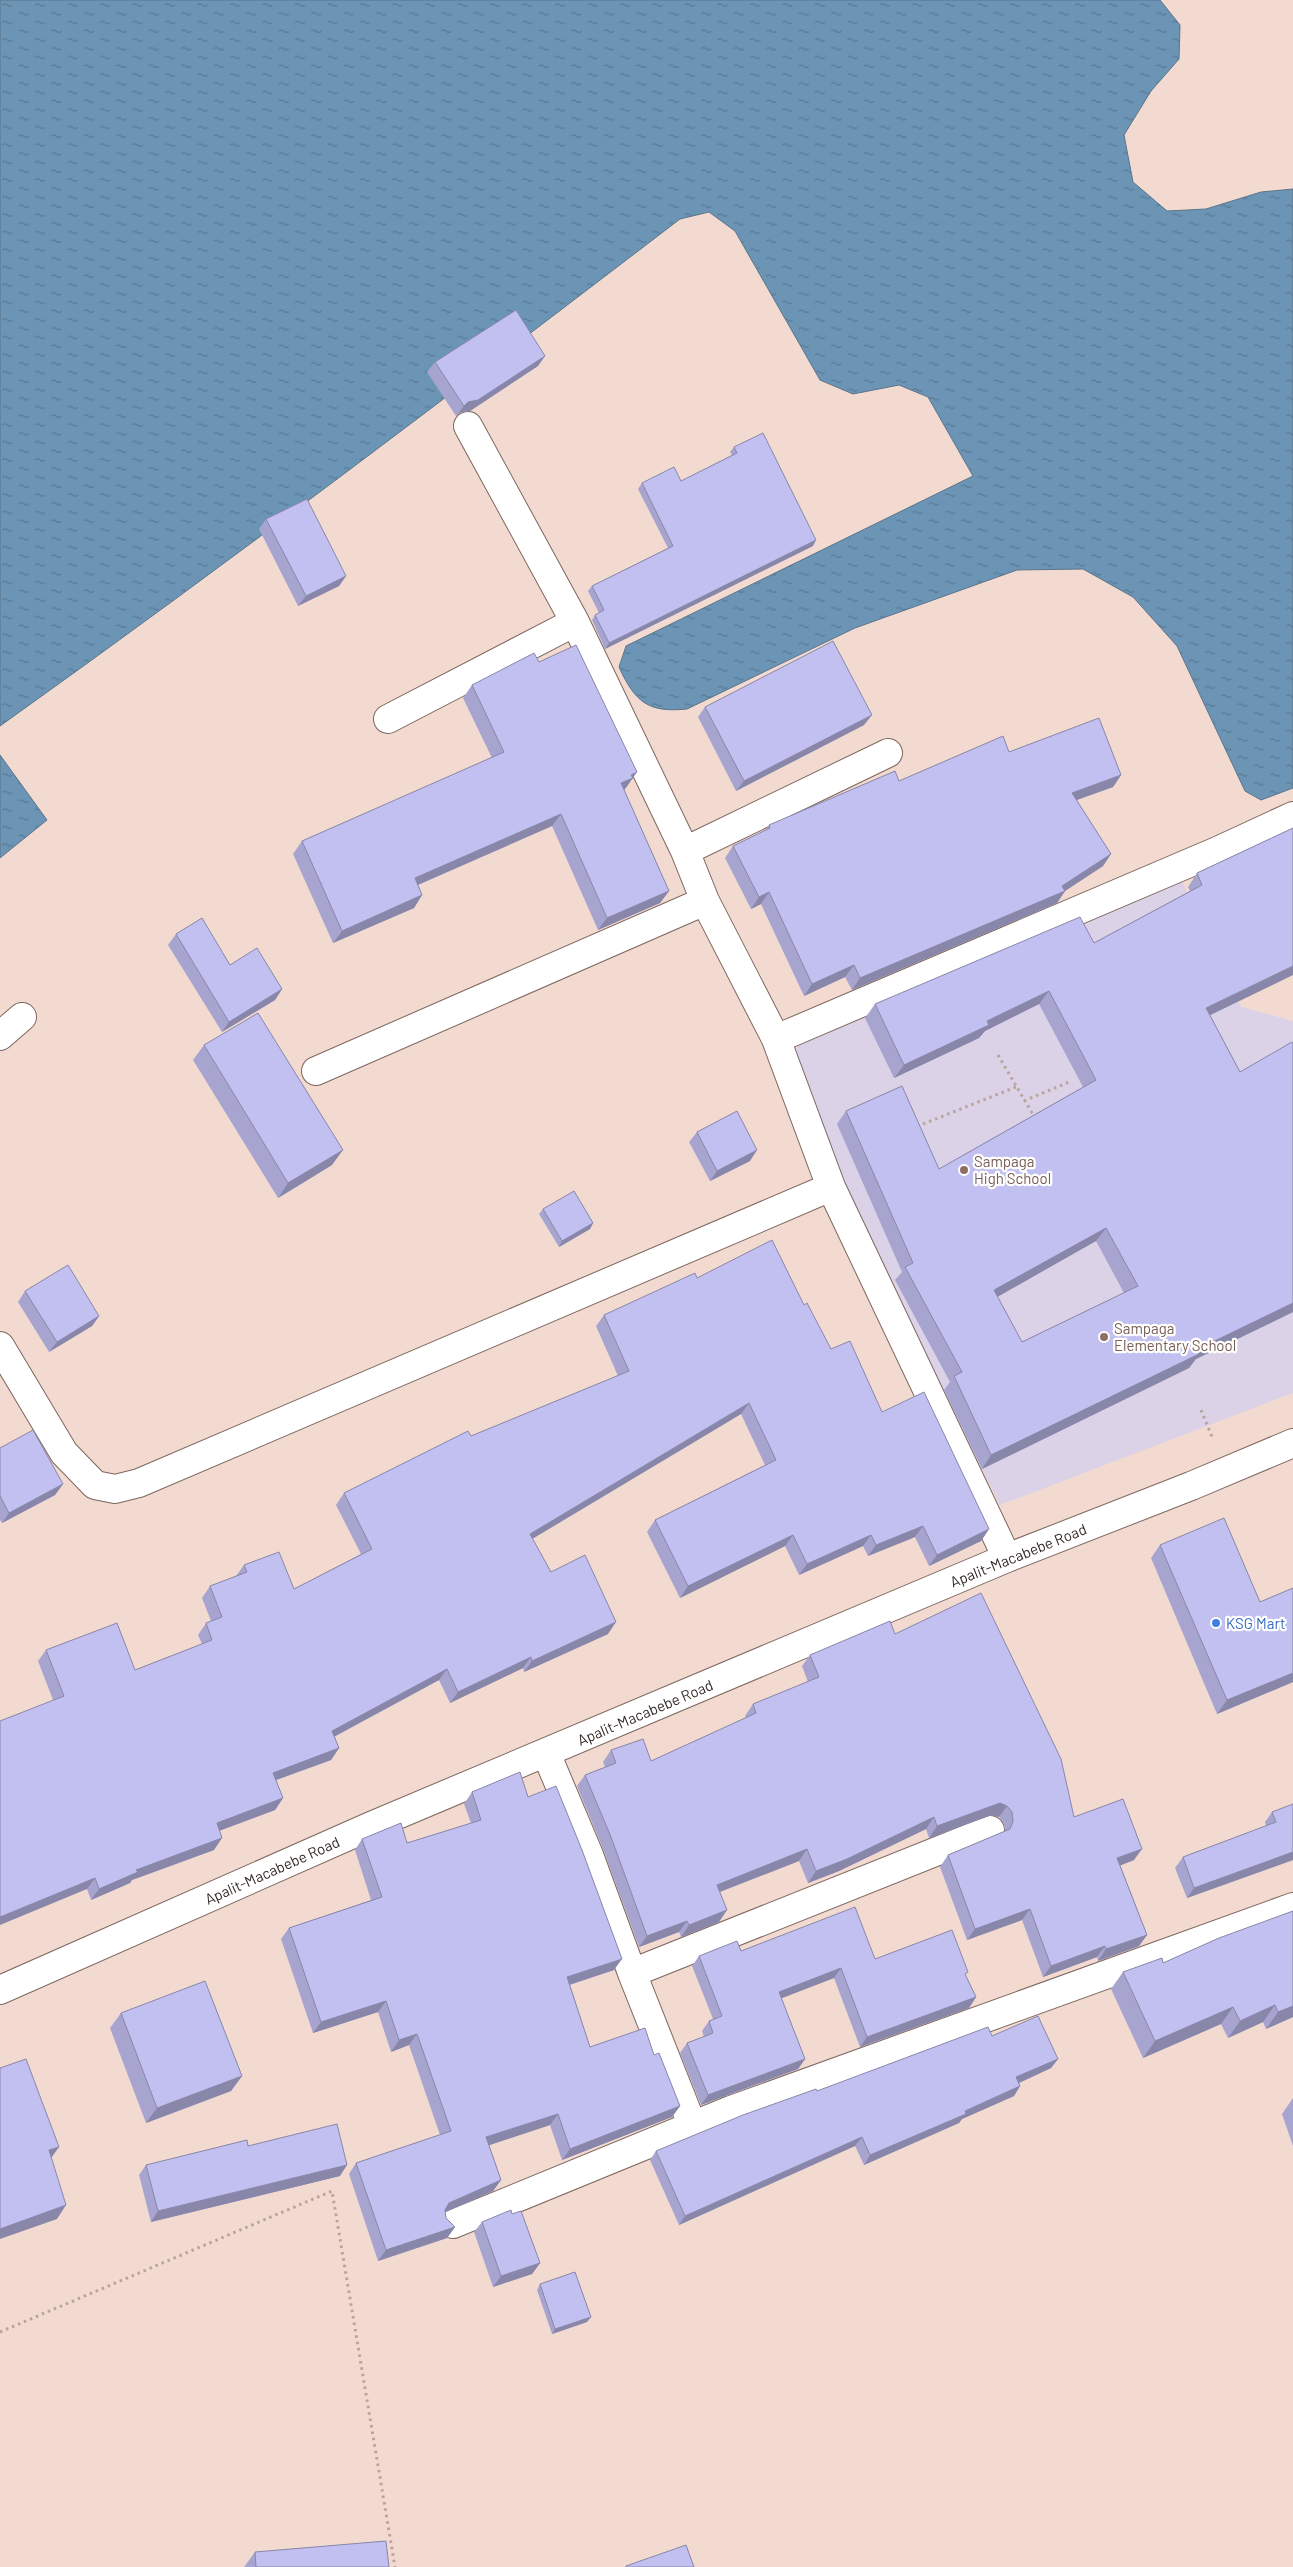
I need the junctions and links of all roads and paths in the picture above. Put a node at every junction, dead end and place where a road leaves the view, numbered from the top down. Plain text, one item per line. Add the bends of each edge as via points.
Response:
1 (468, 426) dead end
2 (575, 622) junction
3 (388, 719) dead end
4 (888, 753) dead end
5 (1293, 816) edge
6 (685, 851) junction
7 (705, 901) junction
8 (22, 1016) dead end
9 (0, 1036) edge
10 (776, 1039) junction
11 (998, 1055) dead end
12 (316, 1071) dead end
13 (1069, 1082) dead end
14 (1016, 1087) junction
15 (1024, 1101) junction
16 (1036, 1120) edge
17 (923, 1124) dead end
18 (831, 1187) junction
19 (0, 1346) edge
20 (1293, 1443) edge
21 (1007, 1558) junction
22 (546, 1753) junction
23 (990, 1830) dead end
24 (1293, 1907) edge
25 (632, 1972) junction
26 (0, 1990) edge
27 (693, 2128) junction
28 (453, 2224) edge
29 (0, 2332) edge
30 (395, 2567) edge

1 - 2 street
2 - 3 street
2 - 6 street
4 - 6 street
5 - 10 street
6 - 7 street
7 - 10 street
7 - 12 street
8 - 9 street
10 - 18 street
11 - 14 path
13 - 15 path
14 - 15 path
14 - 17 path
15 - 16 path
18 - 19 street via 139,1483 115,1489 95,1485 64,1453
18 - 21 street
20 - 21 street, Apalit-Macabebe Road
21 - 22 street, Apalit-Macabebe Road
22 - 25 street via 589,1855
22 - 26 street, Apalit-Macabebe Road via 371,1826
23 - 25 street
24 - 27 street via 731,2110
25 - 27 street
27 - 28 street
29 - 30 path via 332,2191

